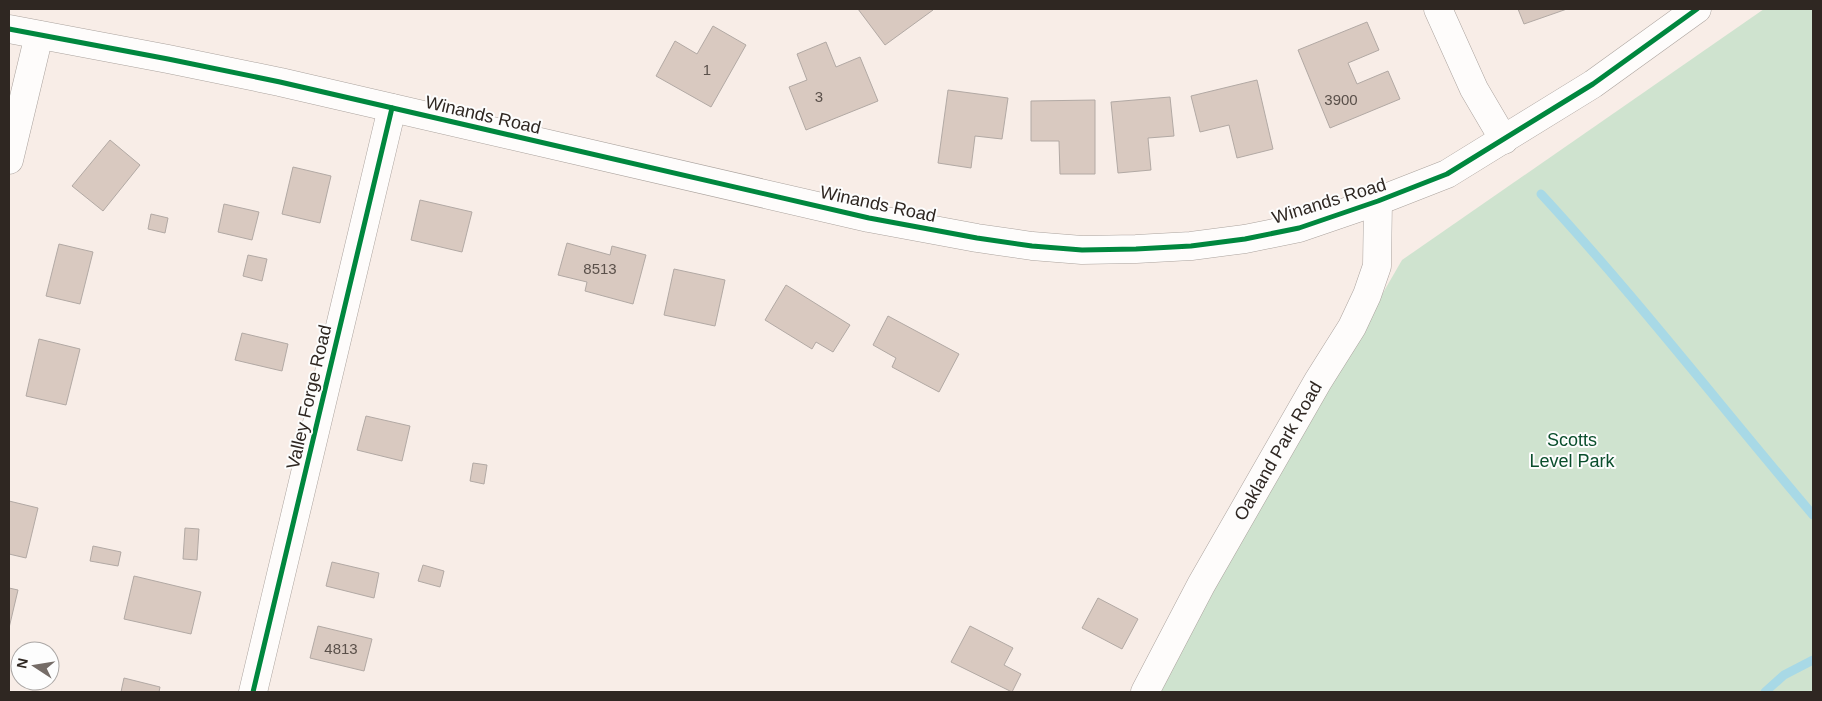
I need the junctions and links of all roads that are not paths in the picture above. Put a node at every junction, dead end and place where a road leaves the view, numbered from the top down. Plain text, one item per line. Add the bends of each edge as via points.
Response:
1 (1438, 9) edge
2 (1697, 9) edge
3 (9, 29) edge
4 (39, 35) junction
5 (392, 108) junction
6 (1504, 140) junction
7 (9, 160) edge
8 (1378, 201) junction
9 (253, 692) edge
10 (1145, 692) edge

1 - 6 street via 1474,89
2 - 6 street, Winands Road via 1593,84
3 - 4 street, Winands Road
4 - 5 street, Winands Road via 187,62
4 - 7 street
5 - 8 street, Winands Road via 869,218 1032,246 1082,250 1136,249 1245,239 1299,228
5 - 9 street, Valley Forge Road
6 - 8 street, Winands Road via 1447,174
8 - 10 street, Oakland Park Road via 1377,266 1352,327 1201,585

